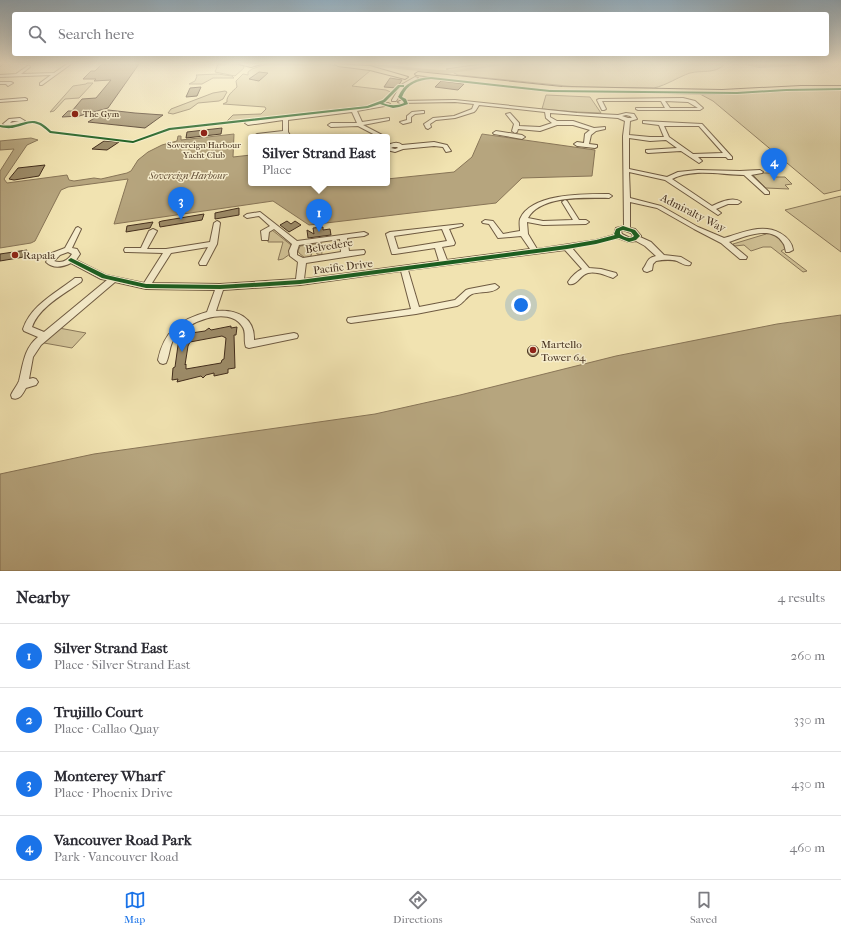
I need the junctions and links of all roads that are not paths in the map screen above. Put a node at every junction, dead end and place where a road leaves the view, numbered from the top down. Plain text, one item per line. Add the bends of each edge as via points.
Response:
1 (400, 91) edge
2 (670, 91) edge
3 (704, 91) edge
4 (25, 98) dead end
5 (394, 100) junction
6 (631, 100) junction
7 (662, 100) junction
8 (0, 101) edge
9 (400, 102) junction
10 (477, 103) junction
11 (388, 104) junction
12 (426, 104) dead end
13 (604, 109) dead end
14 (638, 109) junction
15 (669, 109) junction
16 (354, 110) junction
17 (547, 111) junction
18 (422, 112) junction
19 (503, 118) dead end
20 (630, 118) junction
21 (285, 119) junction
22 (382, 119) dead end
23 (435, 119) junction
24 (0, 122) edge
25 (404, 122) dead end
26 (645, 122) dead end
27 (248, 123) dead end
28 (421, 123) dead end
29 (556, 123) junction
30 (336, 124) dead end
31 (360, 124) junction
32 (661, 124) junction
33 (517, 127) junction
34 (603, 128) dead end
35 (0, 130) edge
36 (594, 130) junction
37 (496, 133) dead end
38 (286, 134) edge
39 (377, 134) edge
40 (513, 135) junction
41 (522, 136) dead end
42 (626, 136) junction
43 (668, 138) junction
44 (390, 143) edge
45 (578, 144) dead end
46 (586, 145) junction
47 (595, 146) dead end
48 (620, 147) dead end
49 (390, 148) edge
50 (627, 148) junction
51 (396, 150) junction
52 (682, 150) junction
53 (448, 151) dead end
54 (648, 151) dead end
55 (691, 156) junction
56 (699, 161) dead end
57 (627, 170) junction
58 (760, 172) dead end
59 (746, 173) junction
60 (667, 179) junction
61 (767, 193) dead end
62 (609, 196) dead end
63 (627, 199) junction
64 (565, 202) dead end
65 (738, 202) dead end
66 (713, 208) junction
67 (718, 213) dead end
68 (247, 216) dead end
69 (524, 220) junction
70 (485, 222) dead end
71 (577, 222) junction
72 (586, 222) dead end
73 (217, 223) dead end
74 (460, 225) dead end
75 (273, 227) junction
76 (445, 227) junction
77 (627, 228) junction
78 (78, 229) dead end
79 (153, 231) dead end
80 (524, 233) junction
81 (364, 234) dead end
82 (619, 236) junction
83 (342, 237) junction
84 (265, 238) dead end
85 (636, 238) junction
86 (724, 241) junction
87 (296, 243) junction
88 (214, 244) junction
89 (438, 246) junction
90 (567, 247) junction
91 (68, 250) junction
92 (128, 250) dead end
93 (144, 250) junction
94 (169, 250) junction
95 (789, 250) dead end
96 (344, 252) dead end
97 (361, 252) dead end
98 (536, 252) junction
99 (662, 257) junction
100 (743, 257) dead end
101 (71, 260) junction
102 (302, 261) junction
103 (203, 262) dead end
104 (687, 263) dead end
105 (444, 264) junction
106 (647, 269) dead end
107 (404, 270) junction
108 (587, 270) junction
109 (613, 275) dead end
110 (78, 280) dead end
111 (112, 280) junction
112 (300, 282) junction
113 (572, 282) dead end
114 (146, 286) junction
115 (220, 287) junction
116 (494, 287) dead end
117 (416, 311) junction
118 (211, 313) junction
119 (351, 320) dead end
120 (46, 336) junction
121 (294, 336) dead end
122 (163, 360) dead end
123 (16, 395) dead end

1 - 5 street
2 - 3 main road
4 - 8 street
5 - 9 street
5 - 11 street via 388,101
6 - 7 street
6 - 13 street via 599,100
6 - 14 street
7 - 15 street
7 - 15 street via 688,100 697,103 700,109
9 - 10 street
9 - 11 street via 395,105
10 - 17 street
10 - 23 street via 474,110 452,118
11 - 16 street
12 - 18 street via 417,104
14 - 15 street
14 - 20 street via 638,113
16 - 21 street
16 - 31 street
17 - 20 street
17 - 29 street via 548,118
18 - 23 street
18 - 25 street via 412,114 409,121
19 - 33 street via 510,116
20 - 42 street
21 - 27 street
21 - 38 street
22 - 31 street
23 - 28 street via 427,125
24 - 35 street via 8,123
26 - 32 street
29 - 33 street via 540,129
29 - 36 street via 573,123
30 - 31 street
31 - 39 street
32 - 43 street
32 - 55 street via 700,125 728,156
33 - 40 street
34 - 36 street
36 - 46 street via 588,134
37 - 40 street
40 - 41 street
42 - 43 street
42 - 50 street
43 - 52 street
44 - 51 street
45 - 46 street
46 - 47 street
48 - 50 street
49 - 51 street
50 - 57 street
51 - 53 street via 402,147 438,144 445,146
52 - 54 street
52 - 55 street
55 - 56 street
57 - 60 street
57 - 63 street
58 - 59 street
59 - 60 street via 707,171 677,174
59 - 61 street
60 - 66 street
62 - 69 street via 595,194 556,198 530,209
63 - 77 street
63 - 86 street, Admiralty Way via 659,207
64 - 71 street
65 - 66 street via 727,202
66 - 67 street
68 - 75 street via 260,214
69 - 71 street via 543,223
69 - 80 street
70 - 80 street via 491,222 501,236
71 - 72 street
73 - 88 street
74 - 76 street
75 - 84 street via 265,231
75 - 87 street
76 - 89 street via 451,243
76 - 89 street via 390,234 396,252
77 - 82 street via 618,230
77 - 85 street via 636,232
78 - 91 street
79 - 93 street
80 - 98 street
81 - 83 street
82 - 85 street, Pacific Drive via 626,239
82 - 90 street, Pacific Drive
83 - 87 street
83 - 96 street
85 - 99 street via 648,244
86 - 95 street via 760,229 768,230 784,239
86 - 100 street, Admiralty Way
87 - 102 street via 294,256
88 - 94 street
88 - 103 street
89 - 105 street
90 - 98 street, Pacific Drive
90 - 108 street
91 - 101 street via 76,254
91 - 101 street via 56,254 50,262 58,265
92 - 93 street
93 - 94 street
94 - 114 street
97 - 102 street, Belvedere
98 - 105 street, Pacific Drive
99 - 104 street via 680,259
99 - 106 street via 653,259
101 - 111 street, Pacific Drive
102 - 112 street
105 - 107 street, Pacific Drive
107 - 112 street, Pacific Drive
107 - 117 street
108 - 109 street via 598,270
108 - 113 street via 576,275
110 - 120 street via 40,309 28,322 27,329
111 - 114 street, Pacific Drive
111 - 120 street
112 - 115 street, Pacific Drive
114 - 115 street, Pacific Drive
115 - 118 street
116 - 117 street via 469,292 456,303
117 - 119 street
118 - 121 street via 236,316 243,320 250,332 249,344
118 - 122 street via 190,321 175,332 165,349
120 - 123 street via 38,342 29,356 28,383

